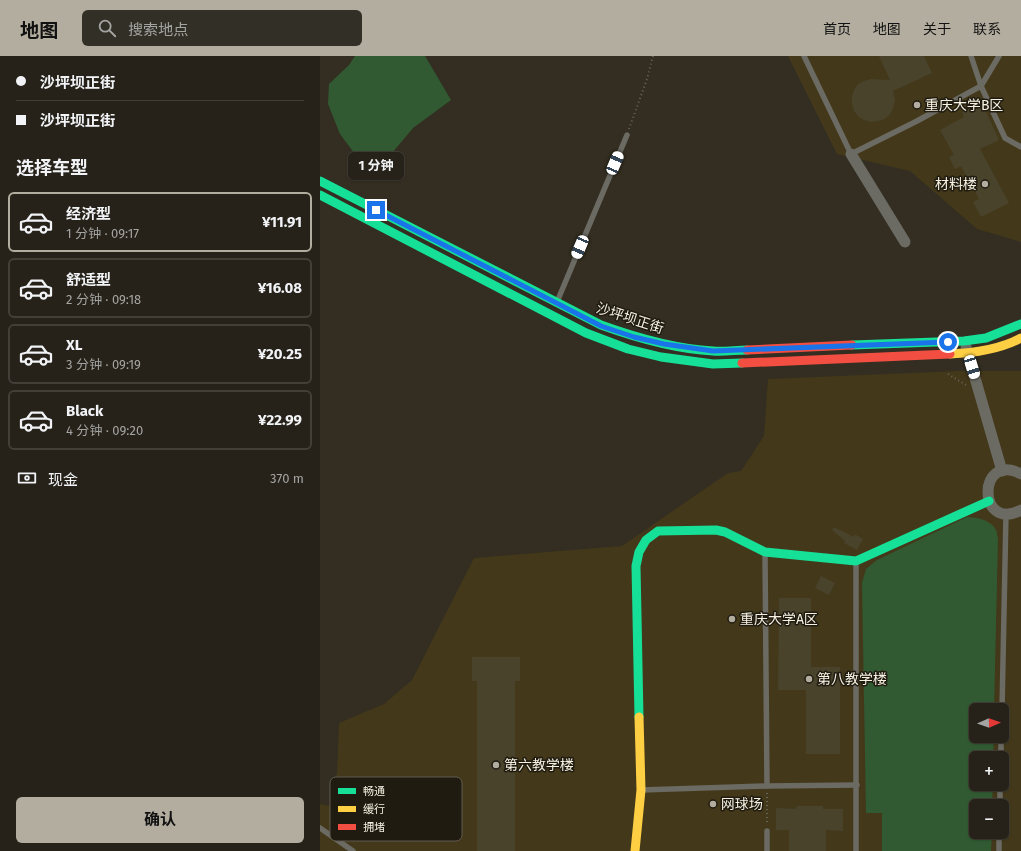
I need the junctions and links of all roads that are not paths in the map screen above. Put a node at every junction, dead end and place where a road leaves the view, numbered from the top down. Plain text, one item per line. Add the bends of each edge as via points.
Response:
1 (804, 56) edge
2 (971, 56) edge
3 (999, 56) edge
4 (981, 86) junction
5 (627, 135) road end
6 (1021, 147) edge
7 (851, 154) junction
8 (320, 181) edge
9 (320, 195) edge
10 (905, 242) dead end
11 (556, 303) junction
12 (1021, 324) edge
13 (1021, 338) edge
14 (964, 341) junction
15 (968, 353) junction
16 (1002, 471) junction
17 (1021, 474) edge
18 (988, 501) junction
19 (1021, 510) edge
20 (1006, 514) junction
21 (765, 552) junction
22 (856, 561) junction
23 (1002, 703) edge
24 (857, 785) junction
25 (767, 786) junction
26 (641, 790) junction
27 (320, 828) edge
28 (767, 831) road end
29 (330, 835) edge
30 (999, 839) edge
31 (339, 841) edge
32 (353, 851) edge
33 (635, 851) edge
34 (767, 851) edge
35 (856, 851) edge
36 (999, 851) edge

1 - 7 lane
2 - 4 lane
3 - 4 lane
4 - 6 lane via 1005,138
4 - 7 lane
5 - 11 lane
7 - 10 street
8 - 11 main road, 沙坪坝正街
9 - 15 main road, 沙坪坝正街 via 548,314 586,333 628,349 661,357 713,364
11 - 14 main road, 沙坪坝正街 via 601,326 634,337 713,351
12 - 14 main road, 沙坪坝正街 via 986,338
13 - 15 main road, 沙坪坝正街 via 992,349
14 - 15 street
15 - 16 street
16 - 17 street via 1009,470
16 - 18 street via 991,479 987,493
18 - 20 street via 999,512
18 - 22 main road
19 - 20 street via 1014,514
20 - 23 lane
21 - 22 main road
21 - 25 lane
21 - 26 main road via 716,530 658,531 646,540 639,552 636,566
22 - 24 lane
24 - 25 lane
24 - 35 lane
25 - 26 lane
26 - 33 main road
27 - 29 lane
28 - 34 lane
30 - 36 lane
31 - 32 lane

